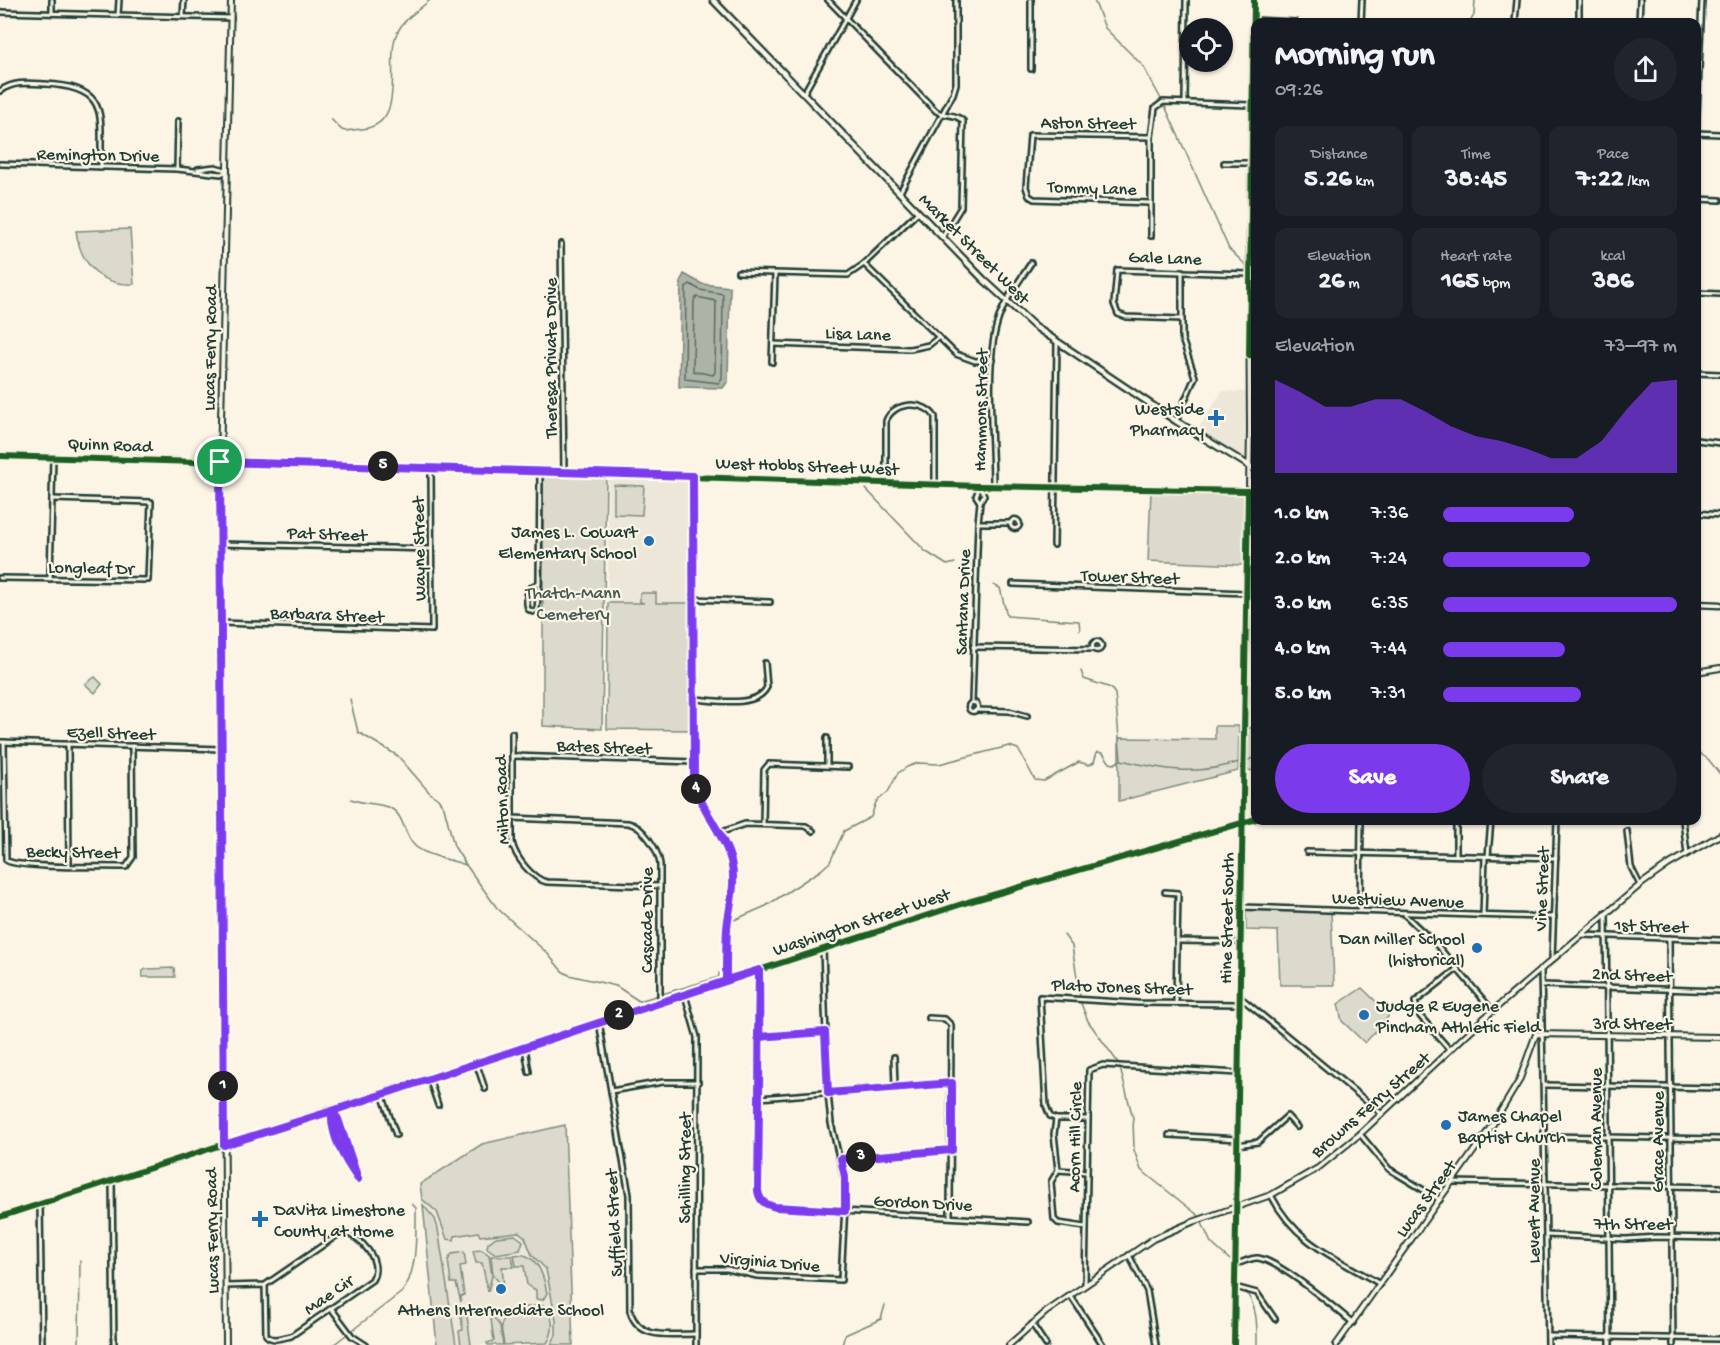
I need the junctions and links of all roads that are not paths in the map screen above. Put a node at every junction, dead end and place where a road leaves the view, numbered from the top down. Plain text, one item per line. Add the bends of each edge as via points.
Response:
1 (52, 0) edge
2 (119, 0) edge
3 (184, 0) edge
4 (231, 0) edge
5 (714, 0) edge
6 (828, 0) edge
7 (856, 0) edge
8 (956, 0) edge
9 (1031, 0) edge
10 (1186, 0) edge
11 (1254, 0) edge
12 (1362, 0) edge
13 (1517, 0) edge
14 (1579, 0) edge
15 (1640, 0) edge
16 (1702, 0) edge
17 (0, 12) edge
18 (52, 13) junction
19 (118, 15) junction
20 (183, 17) junction
21 (231, 18) junction
22 (1253, 18) edge
23 (1361, 18) edge
24 (1515, 18) edge
25 (1579, 18) edge
26 (1639, 18) edge
27 (846, 19) junction
28 (1701, 27) edge
29 (1031, 69) dead end
30 (0, 91) edge
31 (804, 93) junction
32 (1185, 103) junction
33 (1251, 105) joint
34 (942, 115) junction
35 (178, 121) dead end
36 (1701, 134) edge
37 (1720, 134) edge
38 (1151, 136) junction
39 (1224, 163) dead end
40 (1250, 163) junction
41 (0, 164) edge
42 (101, 168) junction
43 (177, 169) junction
44 (1251, 170) edge
45 (227, 171) junction
46 (900, 192) junction
47 (1034, 199) joint
48 (1701, 199) edge
49 (1720, 200) edge
50 (1150, 203) junction
51 (918, 212) junction
52 (1251, 223) edge
53 (943, 236) junction
54 (1151, 236) dead end
55 (561, 244) dead end
56 (1031, 263) dead end
57 (864, 264) junction
58 (1182, 271) junction
59 (738, 272) dead end
60 (775, 274) junction
61 (1249, 274) junction
62 (1701, 293) edge
63 (1720, 294) edge
64 (1007, 301) junction
65 (1181, 319) junction
66 (939, 337) junction
67 (1057, 342) junction
68 (773, 344) junction
69 (1249, 355) joint
70 (992, 360) junction
71 (772, 362) dead end
72 (1701, 373) edge
73 (1720, 374) edge
74 (1176, 421) junction
75 (1701, 441) edge
76 (1720, 443) edge
77 (0, 456) edge
78 (53, 457) junction
79 (220, 462) junction
80 (1249, 467) junction
81 (431, 468) junction
82 (540, 471) junction
83 (564, 471) junction
84 (693, 476) junction
85 (886, 483) junction
86 (935, 484) junction
87 (980, 486) junction
88 (993, 486) junction
89 (1055, 487) junction
90 (1248, 490) junction
91 (52, 499) junction
92 (980, 502) junction
93 (1701, 513) edge
94 (1720, 515) edge
95 (978, 523) junction
96 (1011, 523) dead end
97 (221, 544) junction
98 (1054, 545) dead end
99 (431, 549) junction
100 (0, 578) edge
101 (50, 579) junction
102 (539, 583) junction
103 (1013, 584) dead end
104 (1246, 593) junction
105 (694, 599) junction
106 (770, 602) dead end
107 (1701, 604) edge
108 (1720, 605) edge
109 (221, 623) junction
110 (432, 630) joint
111 (974, 647) junction
112 (1093, 649) dead end
113 (765, 663) dead end
114 (1720, 668) edge
115 (1701, 671) edge
116 (694, 699) junction
117 (972, 702) junction
118 (976, 710) junction
119 (1027, 716) dead end
120 (512, 733) dead end
121 (827, 738) dead end
122 (2, 742) edge
123 (68, 744) junction
124 (132, 746) junction
125 (221, 749) junction
126 (513, 756) junction
127 (694, 762) junction
128 (826, 766) junction
129 (848, 766) dead end
130 (512, 818) junction
131 (1251, 820) edge
132 (1242, 823) junction
133 (763, 825) junction
134 (1361, 825) edge
135 (1456, 825) edge
136 (1490, 825) edge
137 (1557, 825) edge
138 (1684, 825) edge
139 (813, 831) dead end
140 (1627, 831) dead end
141 (719, 833) junction
142 (1720, 835) edge
143 (1306, 852) dead end
144 (1361, 852) junction
145 (1687, 854) junction
146 (1456, 855) junction
147 (1487, 856) junction
148 (1556, 858) junction
149 (69, 866) junction
150 (1640, 885) junction
151 (660, 886) junction
152 (1165, 892) dead end
153 (1241, 907) junction
154 (1360, 909) junction
155 (1404, 914) junction
156 (1606, 914) junction
157 (1483, 915) junction
158 (1554, 917) junction
159 (1582, 935) junction
160 (1607, 937) junction
161 (1669, 938) junction
162 (1720, 940) edge
163 (1177, 941) junction
164 (1241, 942) junction
165 (823, 949) junction
166 (1552, 959) junction
167 (1457, 969) junction
168 (1541, 969) junction
169 (759, 970) junction
170 (726, 980) junction
171 (1543, 985) junction
172 (1607, 986) junction
173 (1668, 988) junction
174 (1720, 991) edge
175 (685, 994) junction
176 (1239, 996) junction
177 (660, 1002) junction
178 (1176, 1002) junction
179 (1239, 1004) junction
180 (1493, 1011) junction
181 (929, 1018) dead end
182 (599, 1022) junction
183 (825, 1032) junction
184 (1543, 1035) junction
185 (1607, 1036) junction
186 (1669, 1036) junction
187 (758, 1037) junction
188 (1720, 1037) edge
189 (520, 1048) junction
190 (1450, 1050) junction
191 (894, 1057) dead end
192 (476, 1062) junction
193 (529, 1072) dead end
194 (1238, 1073) junction
195 (429, 1078) junction
196 (698, 1082) junction
197 (952, 1083) junction
198 (1544, 1085) junction
199 (894, 1086) junction
200 (1608, 1086) junction
201 (1671, 1088) junction
202 (1720, 1088) edge
203 (485, 1089) dead end
204 (611, 1091) junction
205 (828, 1093) junction
206 (382, 1094) junction
207 (759, 1098) junction
208 (438, 1105) dead end
209 (332, 1111) junction
210 (1382, 1114) junction
211 (1056, 1119) junction
212 (1087, 1119) junction
213 (1297, 1127) dead end
214 (1360, 1134) junction
215 (396, 1135) dead end
216 (1169, 1135) dead end
217 (1546, 1136) junction
218 (1608, 1136) junction
219 (1670, 1137) junction
220 (1720, 1138) edge
221 (1237, 1142) junction
222 (224, 1145) junction
223 (952, 1150) junction
224 (841, 1159) junction
225 (1058, 1170) junction
226 (1087, 1172) junction
227 (112, 1181) junction
228 (1452, 1182) junction
229 (1546, 1185) junction
230 (1609, 1186) junction
231 (1670, 1187) junction
232 (1720, 1187) edge
233 (1271, 1195) junction
234 (1440, 1200) junction
235 (40, 1204) junction
236 (1236, 1207) junction
237 (845, 1211) junction
238 (950, 1216) junction
239 (0, 1217) edge
240 (1028, 1222) dead end
241 (1085, 1227) junction
242 (1547, 1235) junction
243 (1672, 1237) junction
244 (1610, 1238) junction
245 (1720, 1238) edge
246 (1130, 1255) junction
247 (1235, 1264) junction
248 (696, 1269) junction
249 (1085, 1284) junction
250 (1380, 1284) junction
251 (265, 1285) junction
252 (226, 1286) junction
253 (1235, 1287) junction
254 (1070, 1295) junction
255 (331, 1308) junction
256 (1275, 1319) dead end
257 (1353, 1323) junction
258 (1031, 1324) junction
259 (696, 1334) junction
260 (1548, 1336) junction
261 (1610, 1337) junction
262 (1673, 1339) junction
263 (1720, 1339) edge
264 (42, 1345) edge
265 (114, 1345) edge
266 (226, 1345) edge
267 (366, 1345) edge
268 (696, 1345) edge
269 (1009, 1345) edge
270 (1046, 1345) edge
271 (1103, 1345) edge
272 (1156, 1345) edge
273 (1234, 1345) edge
274 (1336, 1345) edge
275 (1548, 1345) edge
276 (1610, 1345) edge
277 (1673, 1345) edge

1 - 18 street
2 - 19 street
3 - 20 street
4 - 21 street, Lucas Ferry Road
5 - 31 main road, Market Street West
6 - 27 street
7 - 27 street
8 - 34 street via 956,84
9 - 29 street
10 - 32 street
11 - 22 street, Hine Street South
12 - 23 street
13 - 24 street
14 - 25 street
15 - 26 street
16 - 28 street
17 - 18 street
18 - 19 street
19 - 20 street
20 - 21 street
21 - 45 street, Lucas Ferry Road
27 - 31 street
27 - 34 street
30 - 42 street via 26,83 62,84 86,92 101,118
31 - 46 main road, Market Street West
32 - 33 street
32 - 38 street via 1162,102 1153,112
33 - 40 street, Hine Street South
34 - 46 street
34 - 53 street via 960,117 964,126 961,207
35 - 43 street
36 - 37 street
38 - 47 street, Aston Street via 1030,135 1026,192
38 - 50 street
39 - 40 street
40 - 44 street, Hine Street South
41 - 42 street, Remington Drive
42 - 43 street, Remington Drive
43 - 45 street, Remington Drive via 214,167
45 - 79 street, Lucas Ferry Road
46 - 51 main road, Market Street West
47 - 50 street, Tommy Lane
48 - 49 street
50 - 54 street
51 - 53 main road, Market Street West
51 - 57 street
52 - 61 street, Hine Street South
53 - 64 main road, Market Street West
55 - 83 street, Theresa Private Drive
56 - 64 street, Hammons Street
57 - 60 street via 843,276
57 - 66 street
58 - 61 street, Gale Lane
58 - 65 street
58 - 65 street, Gale Lane via 1117,270 1114,304 1118,314 1126,317
59 - 60 street
60 - 68 street
61 - 69 street, Hine Street South
62 - 63 street
64 - 67 main road, Market Street West
64 - 70 street, Hammons Street via 997,324
65 - 74 street via 1182,339 1195,378
66 - 68 street, Lisa Lane via 928,345 910,349
66 - 70 street via 965,359
67 - 74 main road, Market Street West
67 - 89 street
68 - 71 street
69 - 80 street, Hine Street South
70 - 88 street, Hammons Street
72 - 73 street
74 - 80 main road, Market Street West
75 - 76 street
77 - 78 street, Quinn Road
78 - 79 street, Quinn Road
78 - 91 street
79 - 81 street, West Hobbs Street West
79 - 97 street, Lucas Ferry Road
80 - 90 street, Hine Street South
81 - 82 street, West Hobbs Street West
81 - 99 street, Wayne Street
82 - 83 street, West Hobbs Street West
82 - 102 street
83 - 84 street, West Hobbs Street West
84 - 85 street, West Hobbs Street West
84 - 105 street
85 - 86 street, West Hobbs Street West
85 - 86 street via 889,412 898,406 918,406 935,417
86 - 87 street, West Hobbs Street West
87 - 88 street, West Hobbs Street West
87 - 92 street, Santana Drive via 984,495
87 - 92 street, Santana Drive via 976,496
88 - 89 street, West Hobbs Street West
89 - 90 street, West Hobbs Street West
89 - 98 street
90 - 104 street, Hine Street South
91 - 101 street
91 - 101 street, Longleaf Dr via 150,502 150,576 142,582
92 - 95 street, Santana Drive
93 - 94 street
95 - 96 street
95 - 111 street, Santana Drive
97 - 99 street, Pat Street
97 - 109 street, Lucas Ferry Road
99 - 110 street, Wayne Street
100 - 101 street, Longleaf Dr
102 - 102 street via 528,594 528,609 533,612 538,606
103 - 104 street, Tower Street
104 - 132 street, Hine Street South
105 - 106 street
105 - 116 street
107 - 108 main road
109 - 110 street, Barbara Street
109 - 125 street, Lucas Ferry Road
111 - 112 street
111 - 117 street, Santana Drive
113 - 116 street via 767,687 757,698
114 - 115 street
116 - 127 street
117 - 118 street, Santana Drive
117 - 118 street, Santana Drive via 969,709
118 - 119 street
120 - 126 street, Milton Road
121 - 128 street
122 - 123 street, Ezell Street
122 - 149 street, Becky Street via 6,860
123 - 124 street, Ezell Street
123 - 149 street
124 - 125 street, Ezell Street
124 - 149 street, Becky Street via 130,864
125 - 222 street, Lucas Ferry Road
126 - 127 street, Bates Street
126 - 130 street, Milton Road
127 - 141 street via 698,796
128 - 129 street
128 - 133 street via 766,764
130 - 151 street, Milton Road via 515,852 542,881
130 - 151 street, Cascade Drive via 633,824 658,855
131 - 132 street, Washington Street West
132 - 153 street, Hine Street South
132 - 165 street, Washington Street West via 968,902
133 - 139 street via 806,826
133 - 141 street via 745,824
134 - 144 street
135 - 146 street
136 - 147 street
137 - 148 street, Vine Street
138 - 145 street
140 - 150 street via 1631,867
141 - 170 street via 731,860 734,880
142 - 145 street, Browns Ferry Street
143 - 144 street
144 - 146 street
144 - 154 street
145 - 150 street, Browns Ferry Street
146 - 147 street
147 - 148 street
147 - 157 street
148 - 158 street, Vine Street
150 - 156 street, Browns Ferry Street
151 - 177 street, Cascade Drive
152 - 163 street via 1179,893
153 - 154 street, Westview Avenue
153 - 164 street, Hine Street South
154 - 155 street, Westview Avenue
155 - 157 street, Westview Avenue
155 - 167 street
156 - 159 street, Browns Ferry Street
156 - 160 street, Coleman Avenue
157 - 158 street, Westview Avenue
158 - 166 street, Vine Street
159 - 160 street, 1st Street
159 - 166 street, Browns Ferry Street
160 - 161 street, 1st Street
160 - 172 street, Coleman Avenue
161 - 162 street, 1st Street
161 - 173 street, Grace Avenue
163 - 164 street
163 - 178 street
164 - 176 street, Hine Street South
165 - 169 street, Washington Street West
165 - 183 street
166 - 168 street, Browns Ferry Street
167 - 180 street
167 - 190 street via 1415,1002 1420,1016
168 - 171 street, Levert Avenue
168 - 180 street, Browns Ferry Street
169 - 170 street, Washington Street West
169 - 187 street, Gordon Drive
170 - 175 street, Washington Street West
171 - 172 street, 2nd Street
171 - 184 street, Levert Avenue
172 - 173 street, 2nd Street
172 - 185 street, Coleman Avenue
173 - 174 street, 2nd Street
173 - 186 street, Grace Avenue
175 - 177 street, Washington Street West
175 - 196 street, Schilling Street via 696,1027
176 - 179 street, Hine Street South
176 - 210 street
177 - 182 street, Washington Street West
178 - 179 street, Plato Jones Street
178 - 211 street, Plato Jones Street via 1040,997 1046,1106
179 - 194 street, Hine Street South
180 - 190 street, Browns Ferry Street
181 - 197 street via 945,1019 951,1026
182 - 189 street, Washington Street West
182 - 204 street, Suffield Street
183 - 187 street
183 - 205 street
184 - 185 street, 3rd Street
184 - 198 street, Levert Avenue
184 - 228 street, Lucas Street via 1534,1036 1509,1098
185 - 186 street, 3rd Street
185 - 200 street, Coleman Avenue
186 - 188 street, 3rd Street
186 - 201 street, Grace Avenue
187 - 207 street, Gordon Drive
189 - 192 street, Washington Street West
189 - 193 street via 525,1048
190 - 210 street, Browns Ferry Street
191 - 199 street
192 - 195 street, Washington Street West
192 - 203 street
194 - 212 street, Acorn Hill Circle via 1098,1065 1089,1071
194 - 221 street, Hine Street South
195 - 206 street, Washington Street West
195 - 208 street
196 - 204 street via 663,1082
196 - 248 street, Schilling Street
197 - 199 street
197 - 223 street
198 - 200 street
198 - 217 street, Levert Avenue
199 - 205 street
200 - 201 street
200 - 218 street, Coleman Avenue
201 - 202 street
201 - 219 street, Grace Avenue
204 - 259 street, Suffield Street via 628,1195 629,1301 633,1320 649,1333
205 - 207 street
205 - 224 street
206 - 209 street, Washington Street West
206 - 215 street
207 - 237 street, Gordon Drive via 758,1191 762,1201 775,1207
209 - 209 street via 338,1144 358,1179 338,1119
209 - 222 street, Washington Street West
210 - 214 street, Browns Ferry Street
211 - 212 street
211 - 225 street
212 - 226 street, Acorn Hill Circle
213 - 221 street via 1287,1116 1258,1142
214 - 233 street, Browns Ferry Street via 1318,1168
214 - 234 street via 1389,1169
216 - 221 street
217 - 218 street
217 - 229 street, Levert Avenue
218 - 219 street
218 - 230 street, Coleman Avenue
219 - 220 street
219 - 231 street, Grace Avenue
221 - 236 street, Hine Street South
222 - 227 street, Washington Street West
222 - 252 street, Lucas Ferry Road
223 - 224 street
223 - 238 street
224 - 237 street
225 - 226 street
225 - 241 street via 1052,1182 1054,1219
226 - 241 street, Acorn Hill Circle
227 - 235 street, Washington Street West
227 - 265 street
228 - 229 street
228 - 234 street, Lucas Street
229 - 230 street
229 - 242 street, Levert Avenue
230 - 231 street
230 - 244 street, Coleman Avenue
231 - 232 street
231 - 243 street, Grace Avenue
233 - 236 street, Browns Ferry Street
233 - 250 street via 1282,1216 1300,1236
234 - 250 street, Lucas Street
235 - 239 street, Washington Street West
235 - 264 street
236 - 246 street, Browns Ferry Street via 1171,1230
236 - 247 street, Hine Street South
237 - 238 street, Gordon Drive
237 - 248 street, Virginia Drive via 842,1280
238 - 240 street, Gordon Drive
241 - 249 street, Acorn Hill Circle
242 - 244 street, 7th Street
242 - 260 street, Levert Avenue
243 - 244 street, 7th Street
243 - 245 street, 7th Street
243 - 262 street, Grace Avenue
244 - 261 street, Coleman Avenue
246 - 249 street, Browns Ferry Street
246 - 272 street via 1147,1291
247 - 253 street, Hine Street South
247 - 257 street via 1257,1258 1267,1261
248 - 259 street, Schilling Street
249 - 254 street, Browns Ferry Street
250 - 257 street, Lucas Street
251 - 252 street
251 - 255 street, Mae Cir via 268,1338 291,1336
251 - 255 street, Mae Cir via 338,1233 345,1232 371,1253 376,1270 372,1280
252 - 266 street, Lucas Ferry Road
253 - 256 street via 1257,1293
253 - 273 street, Hine Street South
254 - 258 street, Browns Ferry Street
254 - 271 street
255 - 267 street via 351,1334
257 - 274 street, Lucas Street
258 - 269 street, Browns Ferry Street
258 - 270 street
259 - 268 street, Schilling Street
260 - 261 street
260 - 275 street, Levert Avenue
261 - 262 street
261 - 276 street, Coleman Avenue
262 - 263 street
262 - 277 street, Grace Avenue

